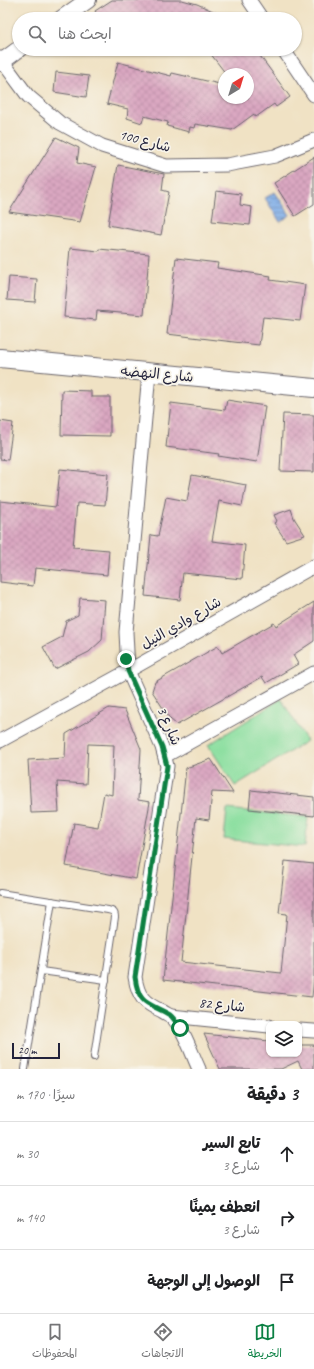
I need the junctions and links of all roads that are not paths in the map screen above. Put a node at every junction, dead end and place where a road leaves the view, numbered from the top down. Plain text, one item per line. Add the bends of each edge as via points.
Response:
1 (88, 0) edge
2 (249, 0) edge
3 (71, 12) edge
4 (257, 12) edge
5 (12, 54) edge
6 (288, 56) edge
7 (1, 61) edge
8 (314, 95) edge
9 (314, 140) edge
10 (0, 358) edge
11 (149, 373) junction
12 (314, 388) edge
13 (314, 566) edge
14 (128, 671) junction
15 (314, 674) edge
16 (0, 741) edge
17 (165, 756) junction
18 (0, 893) edge
19 (52, 901) junction
20 (41, 971) junction
21 (106, 980) junction
22 (171, 1016) junction
23 (266, 1026) edge
24 (302, 1030) edge
25 (314, 1031) edge
26 (94, 1057) dead end
27 (24, 1069) edge
28 (199, 1069) edge

1 - 3 street
2 - 4 street
5 - 7 street
6 - 8 street
7 - 9 street, شارع 100 via 28,96 60,122 102,146 166,166 227,165 275,156
10 - 11 main road, شارع النهضه
11 - 12 main road, شارع النهضه
11 - 14 street, شارع 3 via 126,632
13 - 14 street, شارع وادي النيل
14 - 16 street, شارع وادي النيل
14 - 17 street, شارع 3
15 - 17 street
17 - 22 street, شارع 3 via 167,766 135,977 142,998 150,1006
18 - 19 lane
19 - 20 lane
19 - 21 lane via 112,910 115,913
20 - 21 lane
20 - 27 lane
21 - 26 lane
22 - 23 street, شارع 82
22 - 28 street via 180,1028
24 - 25 street

